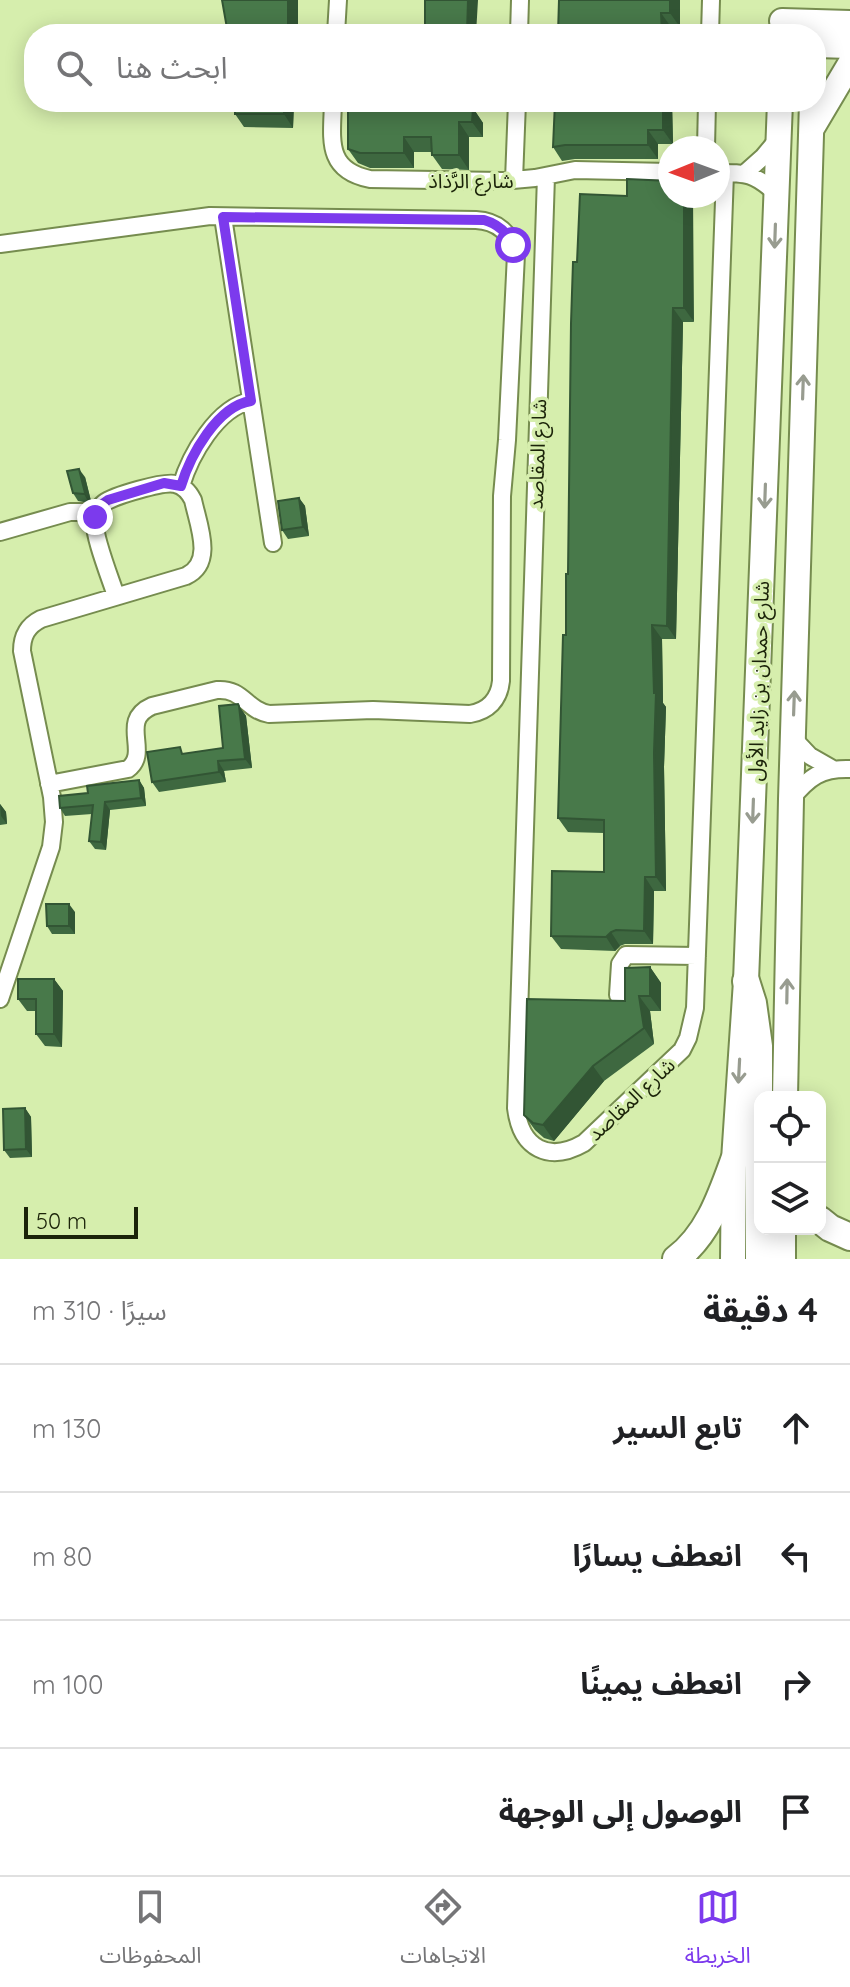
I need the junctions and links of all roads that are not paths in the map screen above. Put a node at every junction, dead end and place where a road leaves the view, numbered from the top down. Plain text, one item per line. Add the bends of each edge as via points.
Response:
1 (338, 0) edge
2 (520, 0) edge
3 (711, 0) edge
4 (782, 18) edge
5 (850, 23) edge
6 (337, 24) edge
7 (519, 24) edge
8 (710, 24) edge
9 (809, 24) edge
10 (826, 24) edge
11 (826, 32) edge
12 (850, 46) edge
13 (850, 64) edge
14 (826, 105) edge
15 (333, 112) edge
16 (517, 112) edge
17 (707, 112) edge
18 (779, 112) edge
19 (812, 112) edge
20 (822, 112) edge
21 (811, 130) junction
22 (706, 136) edge
23 (778, 139) junction
24 (658, 172) edge
25 (730, 173) edge
26 (745, 173) junction
27 (546, 176) junction
28 (514, 180) junction
29 (777, 194) junction
30 (721, 208) edge
31 (223, 217) junction
32 (0, 244) edge
33 (251, 401) junction
34 (181, 486) junction
35 (95, 517) junction
36 (0, 532) edge
37 (273, 543) dead end
38 (116, 596) junction
39 (793, 738) junction
40 (850, 762) edge
41 (831, 768) junction
42 (850, 769) edge
43 (49, 784) junction
44 (791, 799) junction
45 (697, 956) junction
46 (746, 981) junction
47 (618, 995) dead end
48 (0, 999) edge
49 (785, 1091) edge
50 (734, 1160) junction
51 (826, 1225) edge
52 (783, 1235) edge
53 (850, 1237) edge
54 (676, 1259) edge
55 (733, 1259) edge
56 (759, 1259) edge
57 (783, 1259) edge

1 - 6 street
2 - 7 street
3 - 8 street
4 - 9 main road
5 - 10 main road
11 - 12 main road
13 - 14 main road
15 - 28 street, شارع الرَّذاذ via 334,155 354,176
16 - 28 street
17 - 22 street
18 - 23 main road, شارع حمدان بن زايد الأول
19 - 21 main road, شارع حمدان بن زايد الأول
20 - 21 main road
39 -> 21 main road, شارع حمدان بن زايد الأول
23 - 26 street
23 - 29 main road, شارع حمدان بن زايد الأول
24 - 27 street, شارع الرَّذاذ via 575,170
25 - 26 street
26 - 29 street
27 - 28 street, شارع الرَّذاذ
27 - 45 street, شارع المقاصد via 516,1108 517,1122 532,1145 558,1153 584,1143 674,1059 693,1023
29 -> 46 main road, شارع حمدان بن زايد الأول
30 - 45 street, شارع المقاصد
31 - 32 street
31 - 33 street
31 - 43 street via 476,220 491,222 509,237 516,254 502,496 500,689 493,703 470,714 269,714 238,694 217,690 142,711 135,727 135,763 128,769
33 - 34 street via 233,408 206,435
33 - 37 street
34 - 35 street via 164,483 108,500
34 - 38 street via 193,500 202,544 198,568
35 - 36 street via 70,512
35 - 38 street
38 - 43 street via 41,619 23,638
39 - 41 street
39 - 44 main road, شارع حمدان بن زايد الأول
40 - 42 street
41 - 42 street
41 - 44 street
43 - 48 street via 51,847
49 -> 44 main road, شارع حمدان بن زايد الأول
45 - 47 street via 626,955 620,964
46 -> 50 main road, شارع حمدان بن زايد الأول
46 - 56 main road via 759,1046
50 - 54 main road via 703,1230
50 - 55 main road, شارع حمدان بن زايد الأول
51 - 53 main road
52 - 57 main road

